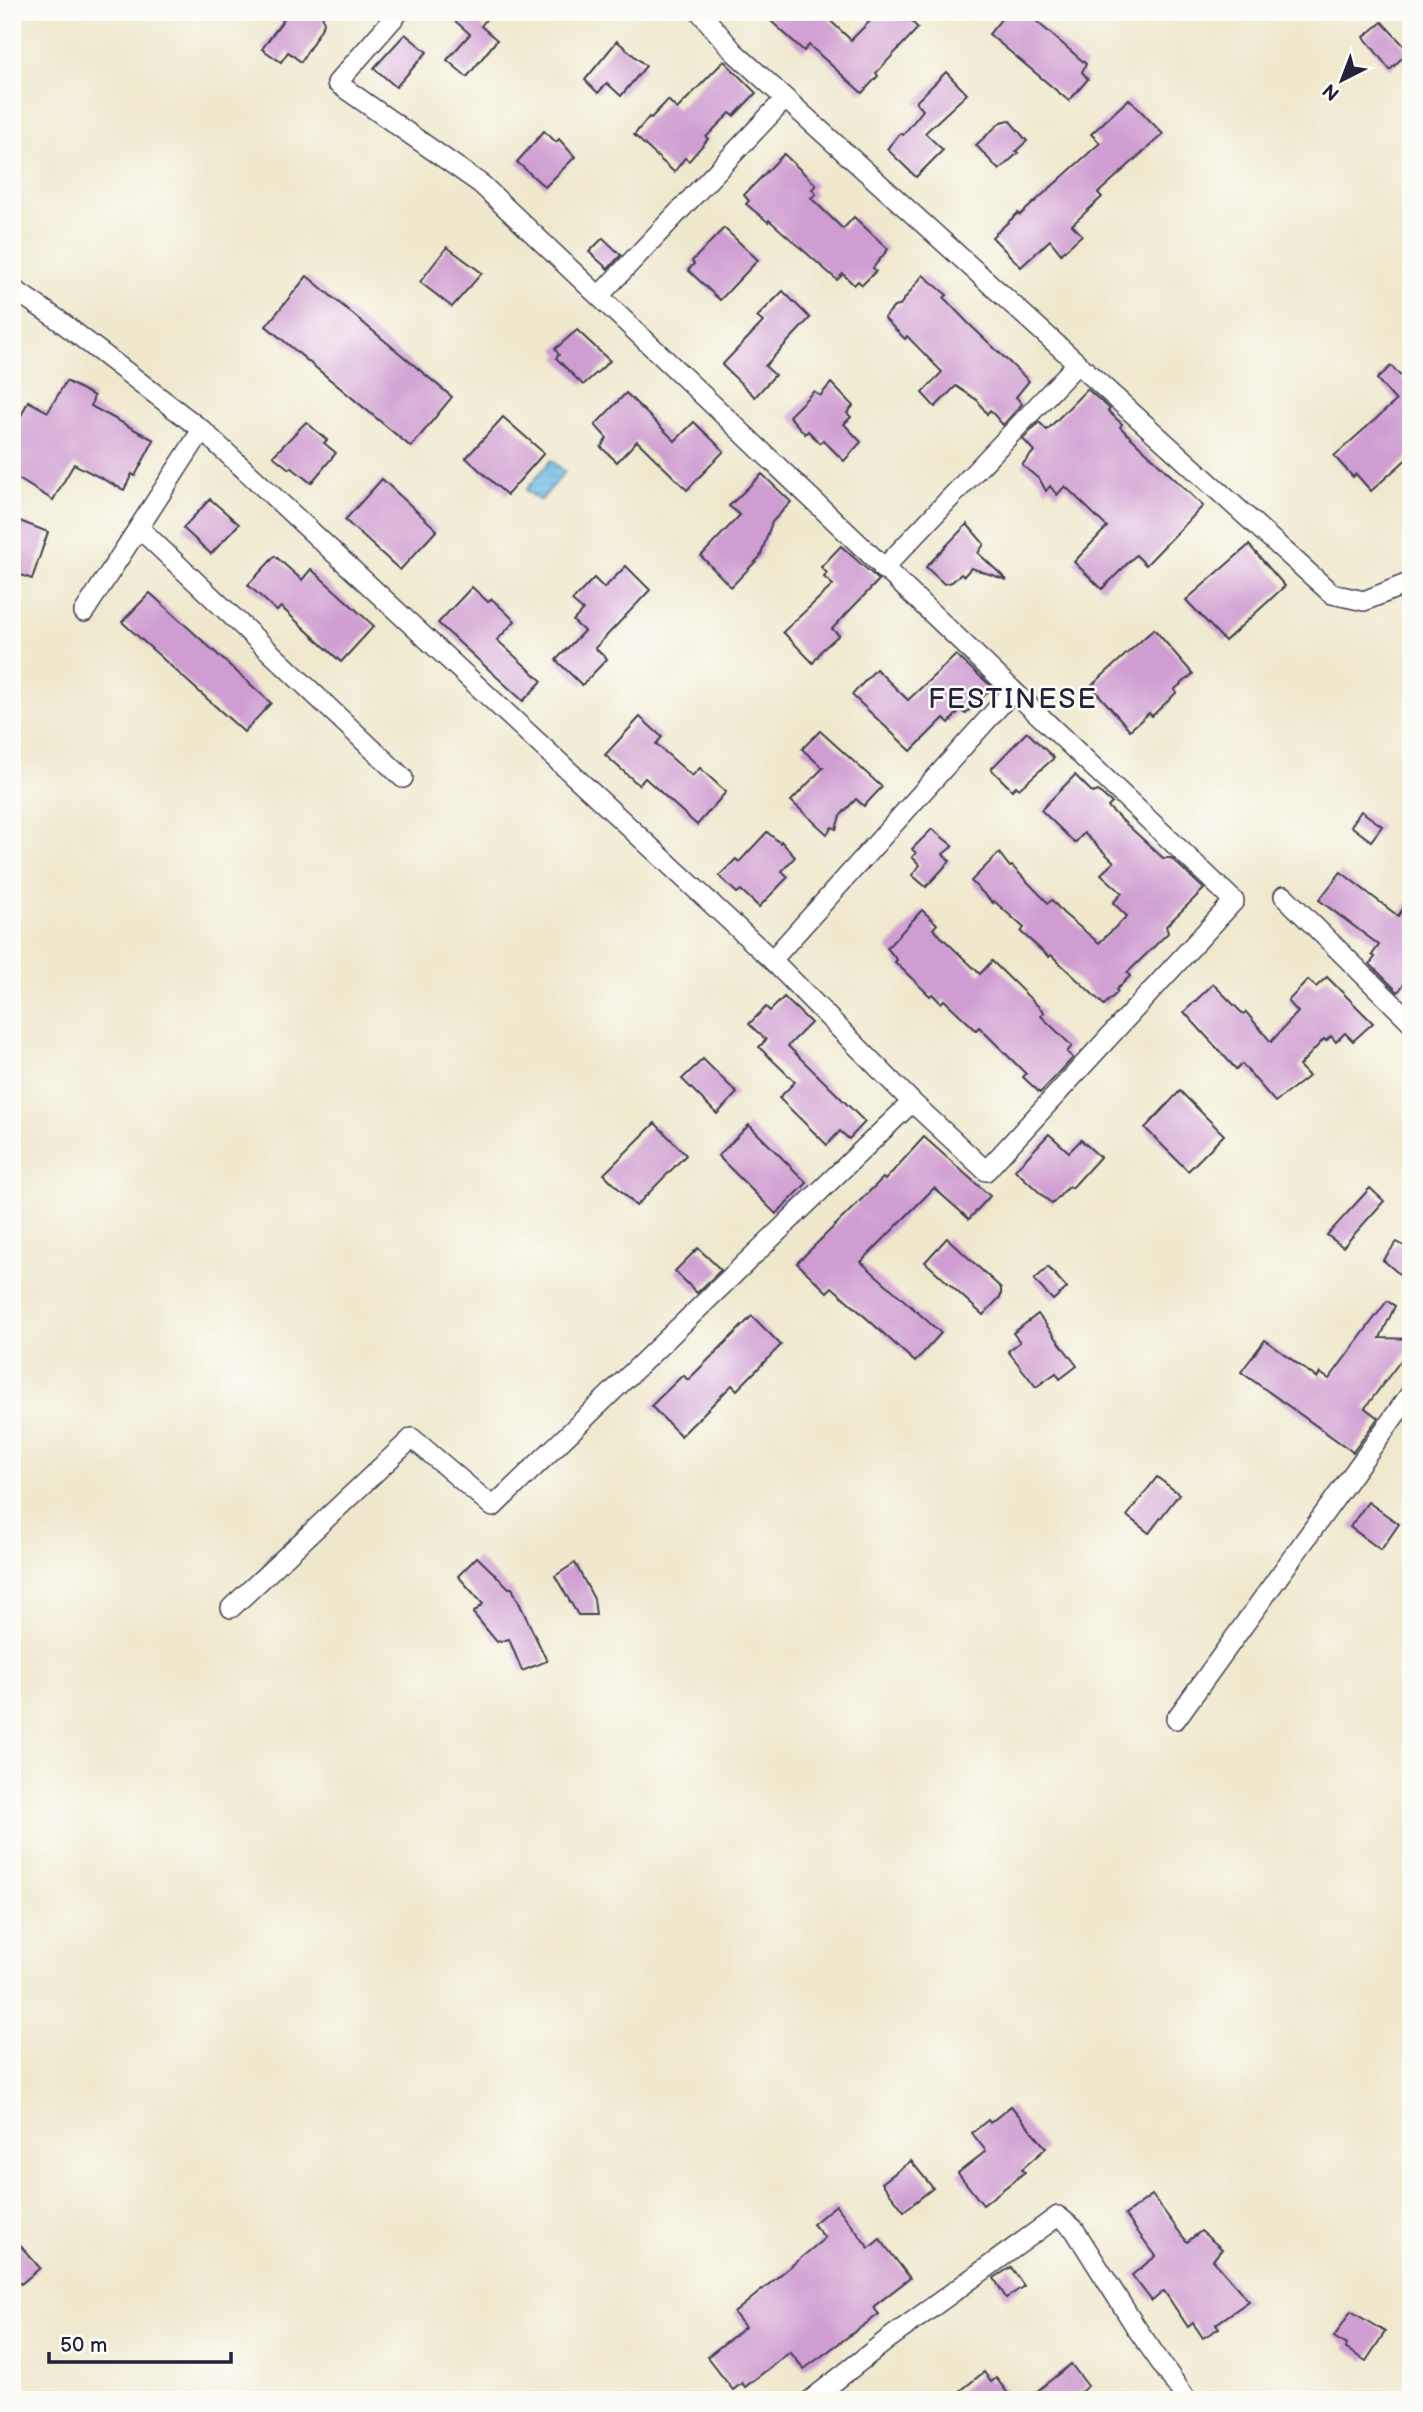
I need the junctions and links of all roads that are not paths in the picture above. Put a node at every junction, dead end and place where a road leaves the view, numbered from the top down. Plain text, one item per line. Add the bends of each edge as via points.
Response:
1 (399, 12) edge
2 (700, 12) edge
3 (785, 99) junction
4 (12, 288) edge
5 (599, 296) junction
6 (1077, 364) junction
7 (202, 430) junction
8 (139, 528) junction
9 (883, 569) junction
10 (1411, 582) edge
11 (84, 612) dead end
12 (1013, 691) junction
13 (403, 778) dead end
14 (1284, 896) dead end
15 (772, 960) junction
16 (1411, 1022) edge
17 (912, 1102) junction
18 (1411, 1392) edge
19 (231, 1608) dead end
20 (1176, 1718) dead end
21 (811, 2400) edge
22 (1187, 2400) edge

1 - 5 street via 337,83 481,184
2 - 3 street via 734,52
3 - 5 street
3 - 6 street
4 - 7 street
5 - 9 street
6 - 9 street
6 - 10 street via 1332,594 1364,601
7 - 8 street
7 - 15 street
8 - 11 street
8 - 13 street
9 - 12 street
12 - 15 street
12 - 17 street via 1234,901 986,1171
14 - 16 street
15 - 17 street
17 - 19 street via 493,1507 412,1438
18 - 20 street
21 - 22 street via 1058,2216 1074,2230

